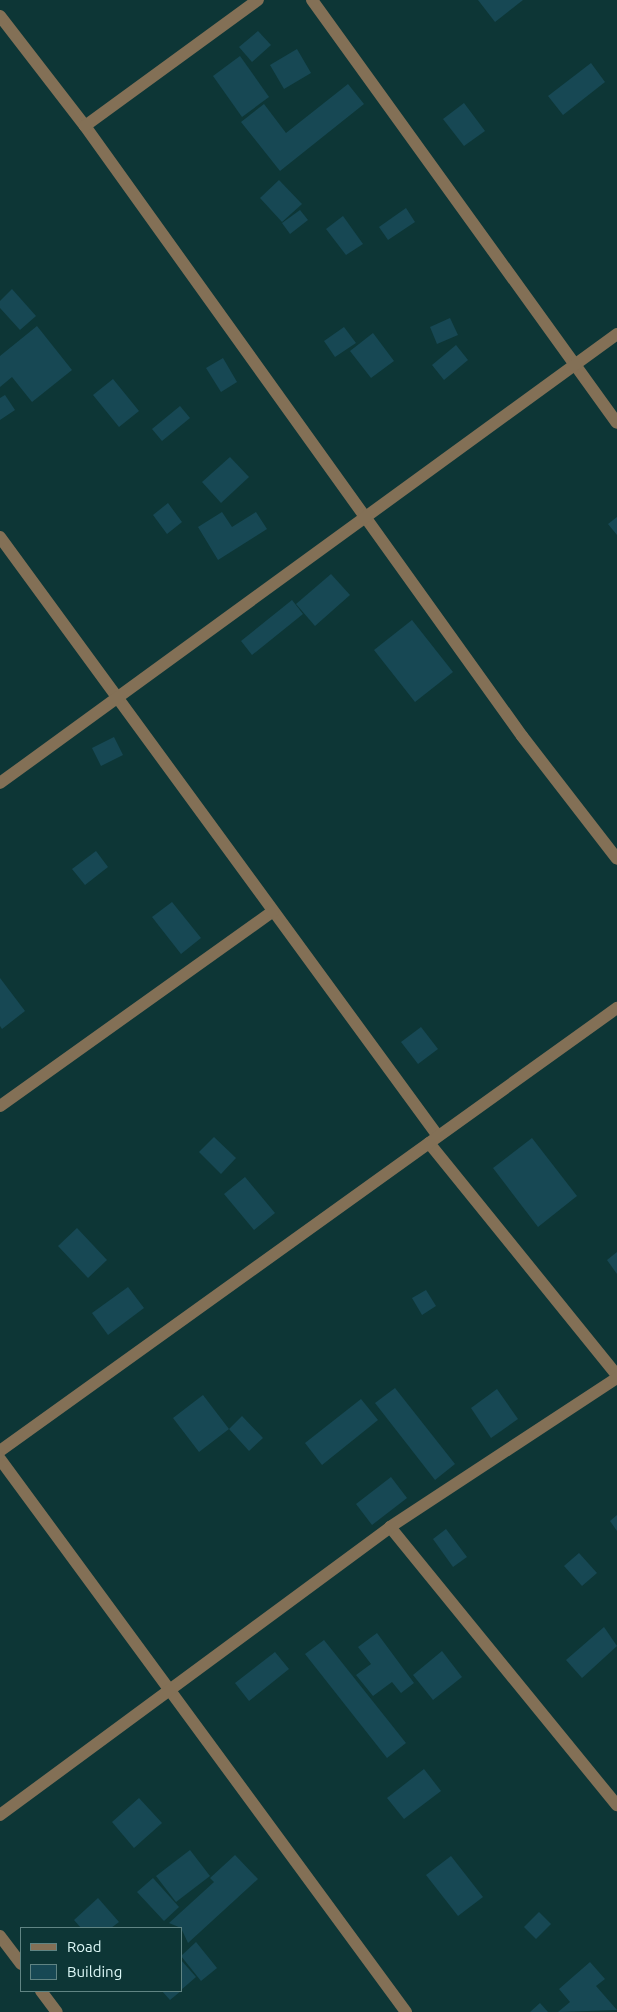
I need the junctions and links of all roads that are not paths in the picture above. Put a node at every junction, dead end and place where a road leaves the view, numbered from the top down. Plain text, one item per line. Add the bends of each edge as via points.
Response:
1 (258, 0) edge
2 (312, 0) edge
3 (0, 16) edge
4 (85, 126) junction
5 (617, 334) edge
6 (575, 365) junction
7 (617, 423) edge
8 (366, 519) junction
9 (0, 537) edge
10 (119, 697) junction
11 (0, 784) edge
12 (617, 859) edge
13 (273, 911) junction
14 (617, 1008) edge
15 (0, 1106) edge
16 (433, 1139) junction
17 (617, 1377) edge
18 (0, 1451) edge
19 (0, 1459) edge
20 (390, 1527) junction
21 (169, 1690) junction
22 (617, 1804) edge
23 (0, 1815) edge
24 (0, 1936) edge
25 (20, 1963) edge
26 (42, 1992) edge
27 (57, 2012) edge
28 (406, 2012) edge

1 - 4 street
2 - 6 street
3 - 4 street
4 - 8 street
5 - 6 street
6 - 7 street
6 - 8 street
8 - 10 street
8 - 12 street via 522,736
9 - 10 street
10 - 11 street
10 - 13 street
13 - 15 street
13 - 16 street
14 - 16 street
16 - 17 street
16 - 18 street
17 - 20 street
19 - 21 street
20 - 21 street
20 - 22 street
21 - 23 street
21 - 28 street
24 - 25 street
26 - 27 street

